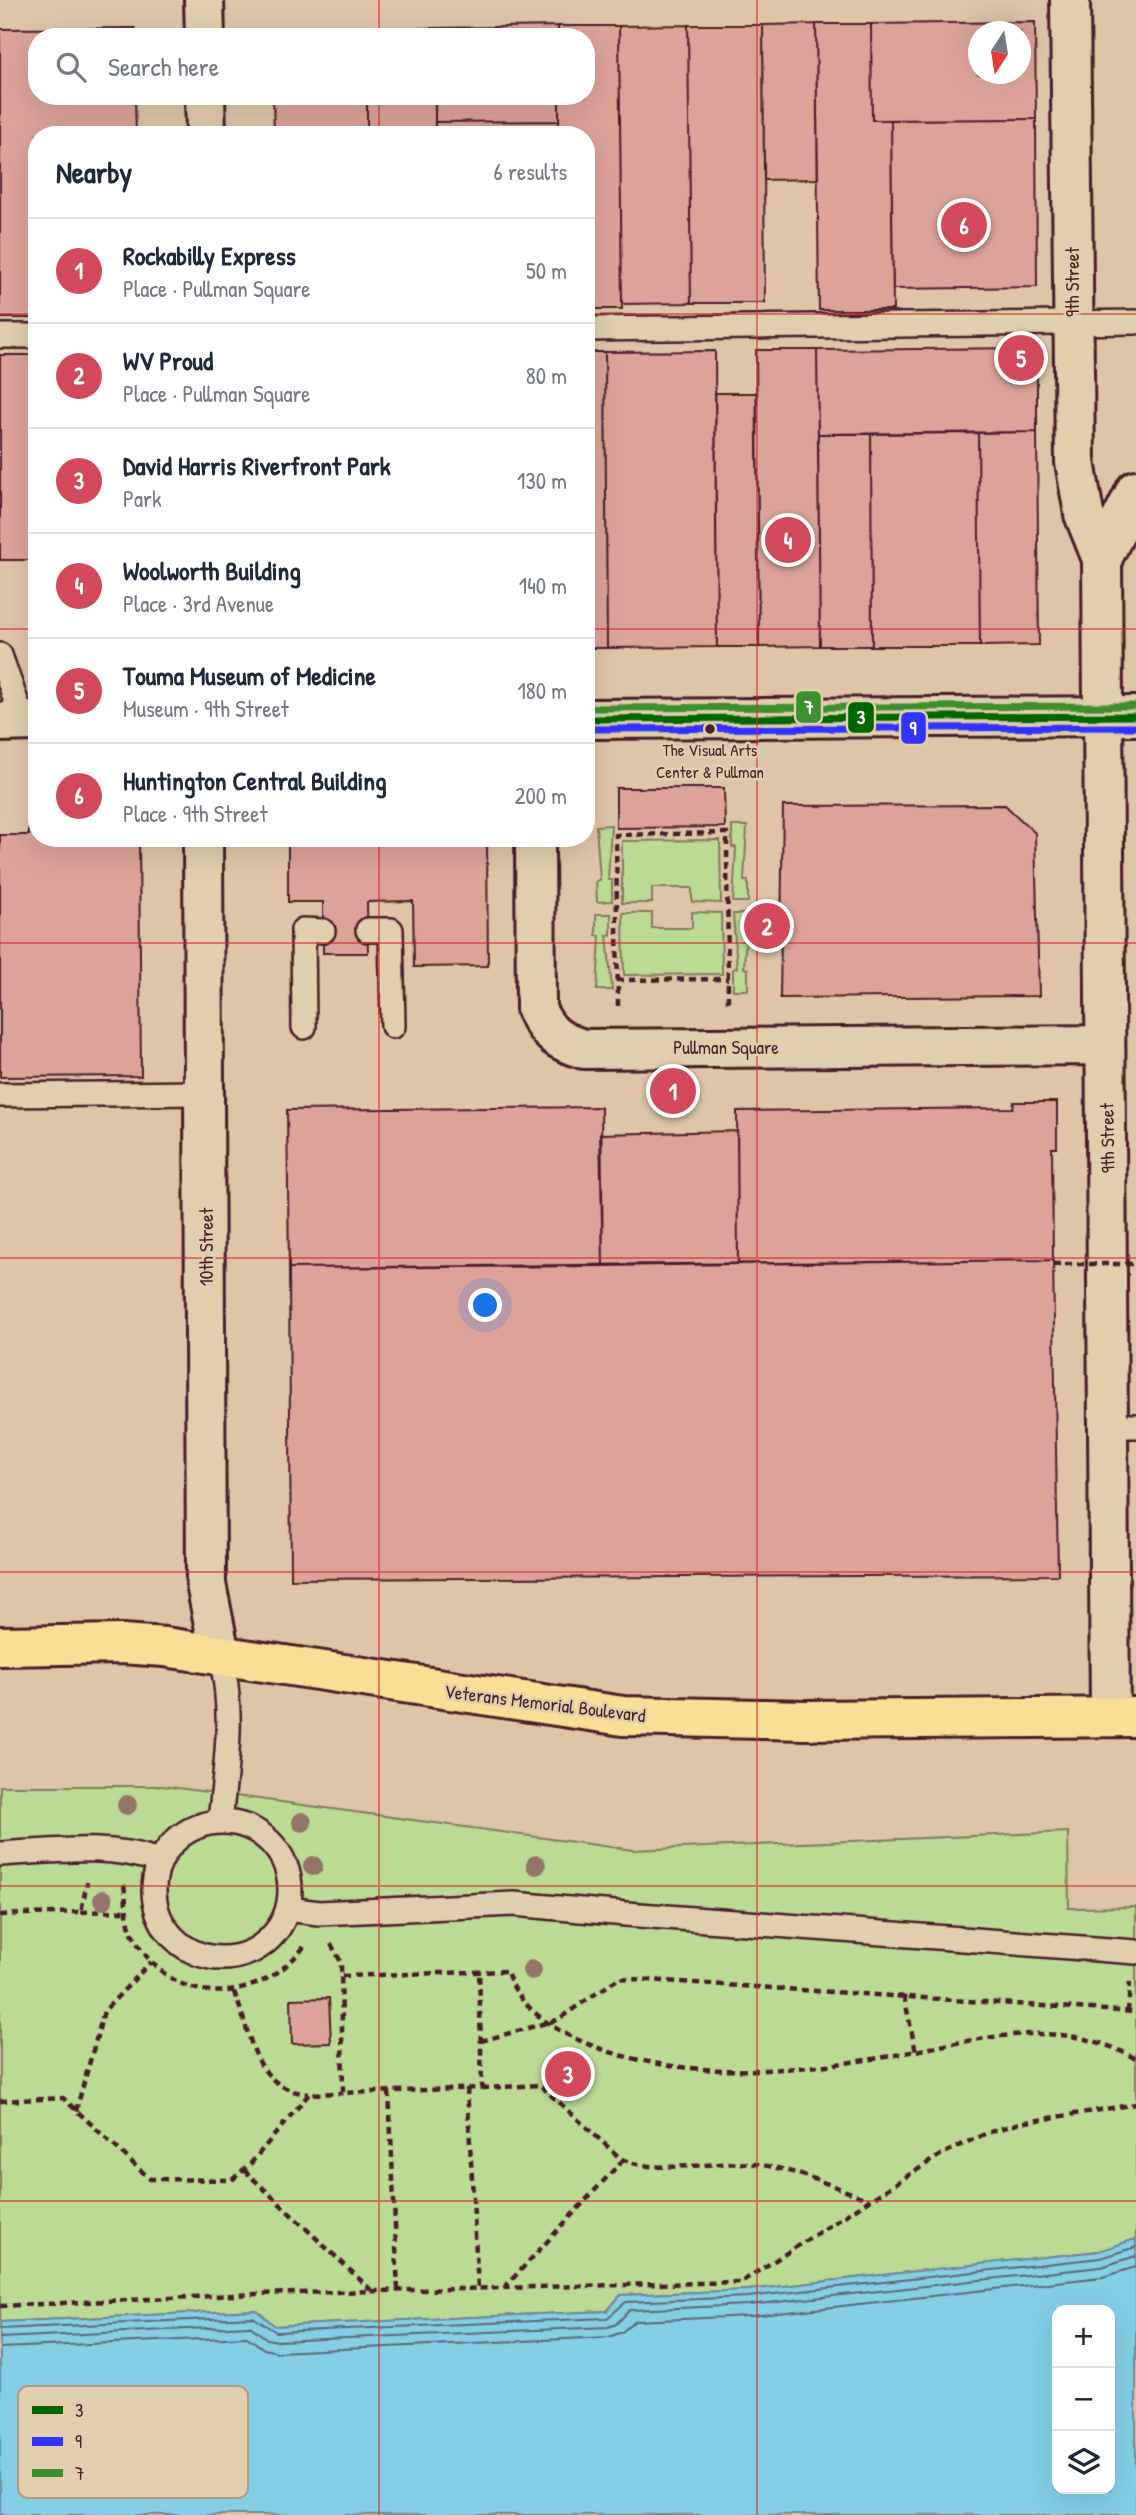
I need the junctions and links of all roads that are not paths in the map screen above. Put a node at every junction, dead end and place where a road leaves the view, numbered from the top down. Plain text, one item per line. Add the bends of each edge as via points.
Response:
1 (204, 0) edge
2 (1070, 0) edge
3 (205, 28) edge
4 (205, 105) edge
5 (206, 126) edge
6 (1073, 322) junction
7 (1136, 322) edge
8 (595, 329) edge
9 (0, 336) edge
10 (28, 336) edge
11 (1136, 490) edge
12 (1102, 559) junction
13 (0, 655) edge
14 (1120, 716) edge
15 (595, 719) edge
16 (20, 721) edge
17 (204, 847) edge
18 (535, 847) edge
19 (368, 930) dead end
20 (323, 931) dead end
21 (393, 1026) dead end
22 (304, 1027) dead end
23 (1105, 1045) junction
24 (206, 1093) junction
25 (0, 1095) edge
26 (1122, 1426) edge
27 (0, 1646) edge
28 (220, 1654) junction
29 (1123, 1717) edge
30 (220, 1821) junction
31 (0, 1854) edge
32 (159, 1861) junction
33 (288, 1909) junction
34 (1133, 1962) edge

1 - 3 street
2 - 6 street, 9th Street
4 - 5 street
6 - 7 lane
6 - 8 lane
6 - 12 street, 9th Street via 1077,490
9 - 10 lane
11 - 12 street, 9th Street
12 - 14 street, 9th Street
13 - 16 lane
14 - 15 street
14 - 23 street, 9th Street
17 - 24 street, 10th Street
18 - 23 street, Pullman Square via 536,1009 545,1029 562,1043 584,1049
19 - 21 lane via 391,930
20 - 22 lane via 303,930
23 - 26 street, 9th Street
24 - 25 lane
24 - 28 street, 10th Street via 206,1584
26 - 29 street, 9th Street
27 - 28 main road, Veterans Memorial Boulevard via 122,1644
28 - 29 main road, Veterans Memorial Boulevard via 623,1716 806,1720
28 - 30 lane via 230,1715
30 - 32 lane via 195,1827 174,1840
30 - 33 lane via 245,1825 268,1838 284,1859 291,1883
31 - 32 lane via 105,1849
32 - 33 lane via 153,1885 155,1910 167,1932 186,1949 210,1958 235,1958 259,1949 277,1932
33 - 34 lane via 319,1913 543,1904

